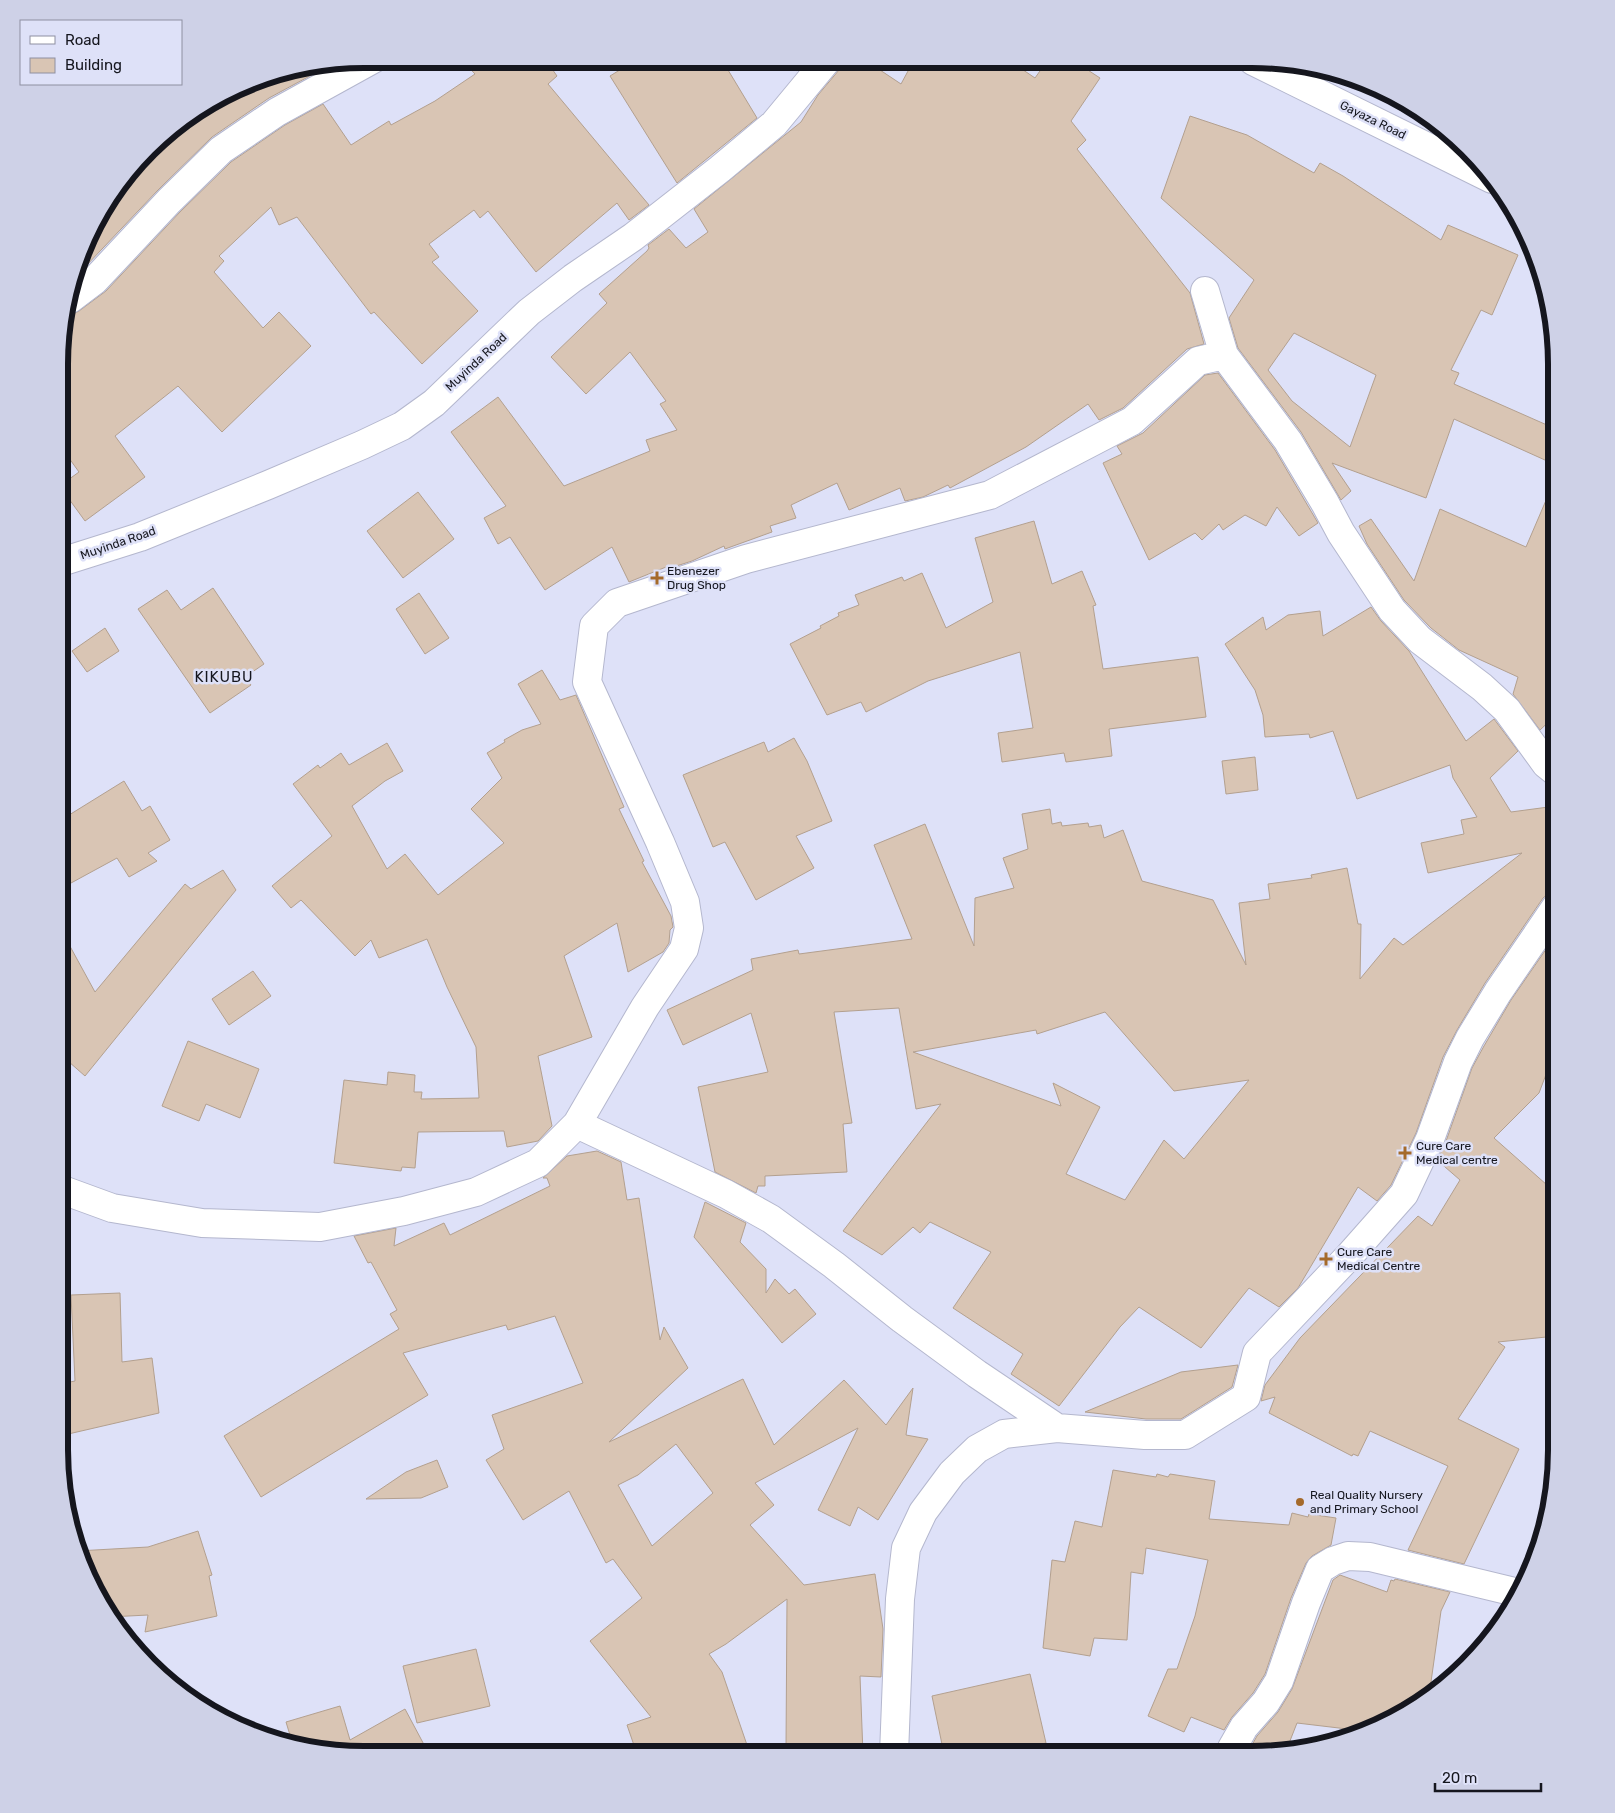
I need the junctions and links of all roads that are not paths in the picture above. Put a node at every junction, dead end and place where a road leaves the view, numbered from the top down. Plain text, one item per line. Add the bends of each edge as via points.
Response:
1 (357, 68) edge
2 (820, 68) edge
3 (1267, 68) edge
4 (1477, 171) edge
5 (1205, 291) dead end
6 (76, 294) edge
7 (1224, 355) junction
8 (68, 560) edge
9 (1548, 766) edge
10 (1548, 919) edge
11 (577, 1124) junction
12 (68, 1193) edge
13 (1057, 1428) junction
14 (1511, 1591) edge
15 (889, 1746) edge
16 (1233, 1746) edge

1 - 6 street via 277,112 220,150 94,280
2 - 8 street, Muyinda Road via 774,124 640,231 529,312 434,403 402,426 149,533
3 - 4 street, Gayaza Road
5 - 7 street
7 - 9 street via 1288,441 1341,533 1392,610 1420,640 1507,710
7 - 11 street via 1198,361 1132,421 990,496 746,559 617,603 594,626 587,682 685,902 689,928 684,949 644,1007
10 - 13 street via 1470,1038 1430,1139 1404,1194 1258,1353 1246,1396 1185,1435
11 - 12 street via 538,1163 476,1192 404,1211 320,1227 202,1223 112,1208
11 - 13 street via 726,1194 771,1219 977,1374
13 - 15 street via 1004,1434 977,1449 952,1472 922,1512 906,1548
14 - 16 street via 1370,1557 1348,1556 1333,1561 1320,1569 1279,1681 1266,1702 1244,1726

